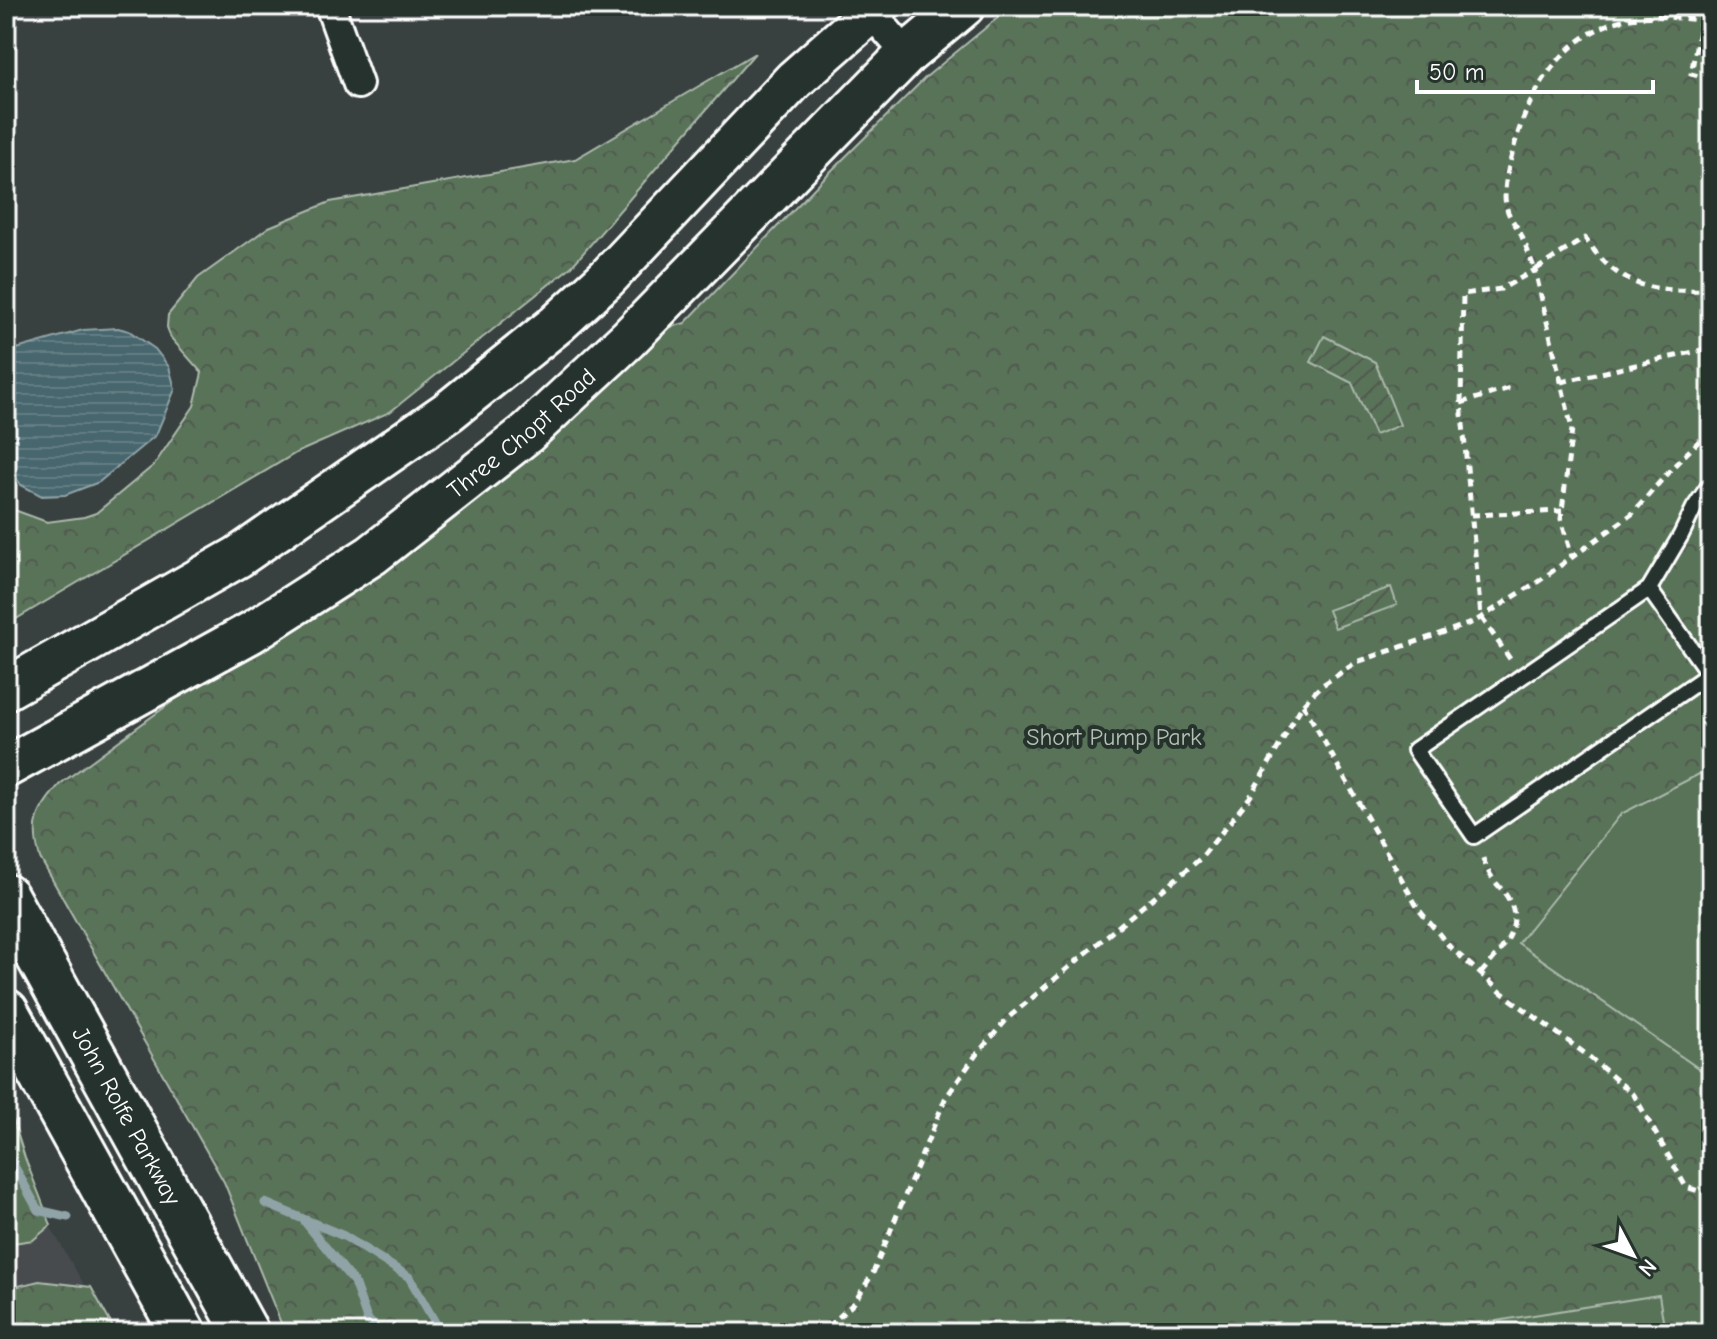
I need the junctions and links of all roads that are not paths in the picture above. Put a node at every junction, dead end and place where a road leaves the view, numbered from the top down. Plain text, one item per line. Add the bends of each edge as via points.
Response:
1 (330, 6) edge
2 (964, 6) edge
3 (868, 8) edge
4 (907, 54) junction
5 (358, 84) dead end
6 (1711, 483) edge
7 (1649, 589) junction
8 (6, 689) edge
9 (6, 767) edge
10 (6, 897) edge
11 (6, 1012) edge
12 (183, 1333) edge
13 (246, 1333) edge

1 - 5 street
2 - 4 main road, Three Chopt Road
3 - 4 street
3 - 8 main road via 607,278 449,411 238,557
4 - 9 main road, Three Chopt Road via 628,339 526,434 372,555 252,632
6 - 7 lane
7 - 7 lane via 1709,674 1474,836 1415,750
10 - 13 main road, John Rolfe Parkway
11 - 12 main road

